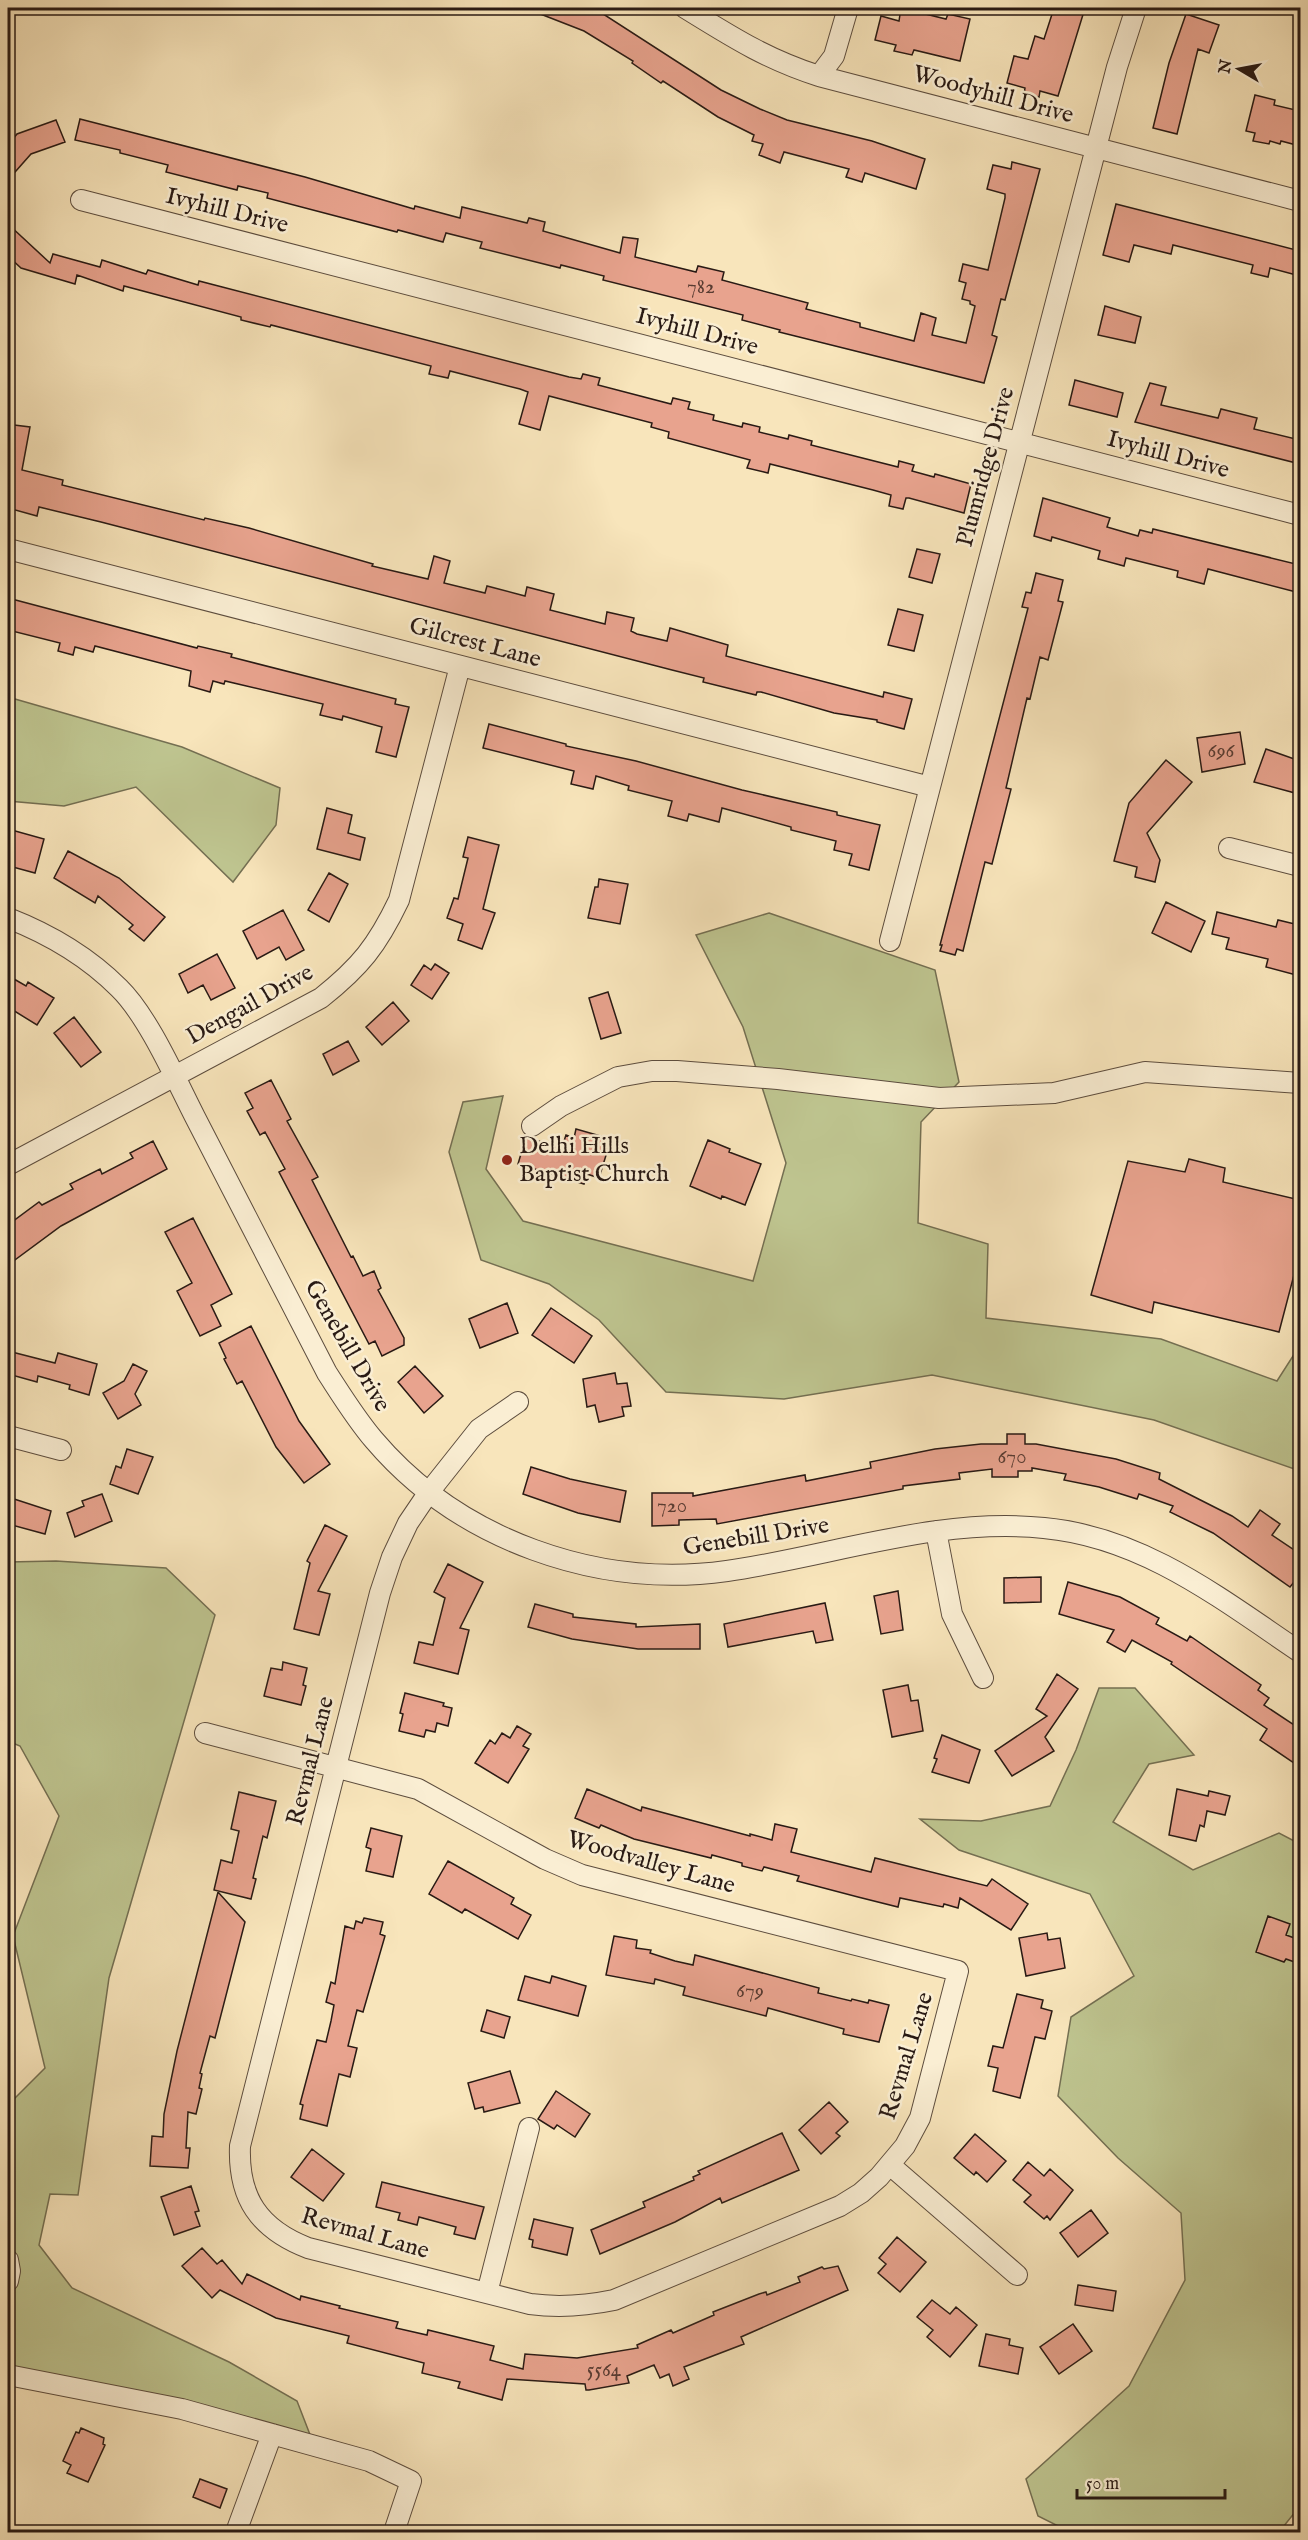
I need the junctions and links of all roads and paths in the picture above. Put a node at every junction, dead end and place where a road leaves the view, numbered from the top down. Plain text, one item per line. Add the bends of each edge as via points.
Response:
1 (685, 8) edge
2 (848, 8) edge
3 (1136, 8) edge
4 (819, 76) junction
5 (1095, 148) junction
6 (81, 200) dead end
7 (1300, 201) edge
8 (1019, 442) junction
9 (1300, 515) edge
10 (8, 549) edge
11 (460, 666) junction
12 (930, 787) junction
13 (1229, 848) dead end
14 (1300, 866) edge
15 (8, 918) edge
16 (890, 941) dead end
17 (174, 1076) junction
18 (1300, 1083) edge
19 (531, 1126) dead end
20 (8, 1165) edge
21 (518, 1402) dead end
22 (8, 1436) edge
23 (61, 1450) dead end
24 (429, 1492) junction
25 (936, 1531) junction
26 (1300, 1652) edge
27 (983, 1678) dead end
28 (205, 1733) dead end
29 (336, 1766) junction
30 (958, 1971) joint
31 (530, 2128) dead end
32 (890, 2165) junction
33 (8, 2260) edge
34 (1017, 2275) dead end
35 (8, 2281) edge
36 (486, 2293) junction
37 (8, 2375) edge
38 (272, 2434) junction
39 (236, 2532) edge
40 (394, 2532) edge

1 - 4 street, Woodyhill Drive via 752,50
2 - 4 street via 834,56
3 - 5 street, Plumridge Drive
4 - 5 street, Woodyhill Drive
5 - 7 street, Woodyhill Drive
5 - 8 street, Plumridge Drive
6 - 8 street, Ivyhill Drive
8 - 9 street, Ivyhill Drive
8 - 12 street, Plumridge Drive
10 - 11 street, Gilcrest Lane
11 - 12 street, Gilcrest Lane
11 - 17 street, Dengail Drive via 399,900 367,957 321,998
12 - 16 street, Plumridge Drive
13 - 14 street
15 - 17 street, Genebill Drive via 70,948 120,988
17 - 20 street, Dengail Drive
17 - 24 street, Genebill Drive via 327,1373 375,1441
18 - 19 street via 1145,1072 1054,1093 939,1098 778,1079 652,1071 618,1077
21 - 24 street, Revmal Lane via 478,1429
22 - 23 street
24 - 25 street, Genebill Drive via 475,1523 517,1544 597,1568 643,1574 726,1571
24 - 29 street, Revmal Lane via 392,1557
25 - 26 street, Genebill Drive via 1010,1525 1065,1531 1119,1545 1186,1576
25 - 27 street via 952,1614
28 - 29 street, Woodvalley Lane
29 - 30 street, Woodvalley Lane via 418,1789 545,1859 582,1875
29 - 36 street, Revmal Lane via 240,2146 242,2184 260,2217 290,2241
30 - 32 street, Revmal Lane via 920,2118
31 - 36 street
32 - 34 street
32 - 36 street, Revmal Lane via 861,2193 840,2206 614,2300 558,2307
33 - 35 street
37 - 38 street via 182,2409
38 - 39 street
38 - 40 street via 369,2461 411,2481

